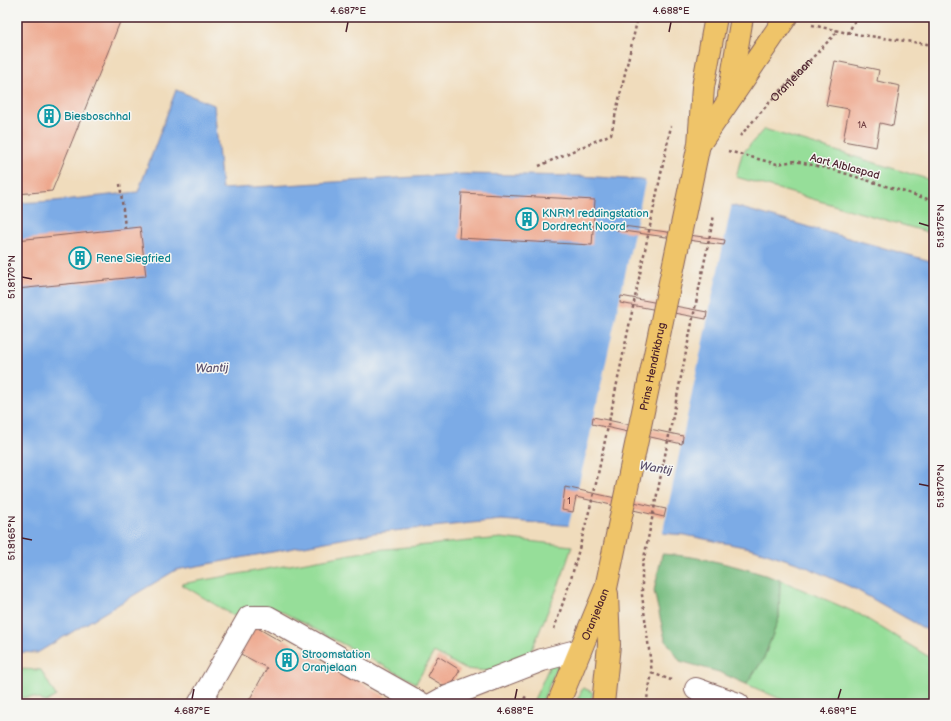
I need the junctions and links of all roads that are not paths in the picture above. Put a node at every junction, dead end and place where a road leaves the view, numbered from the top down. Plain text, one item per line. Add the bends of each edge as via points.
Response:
1 (716, 17) edge
2 (742, 17) edge
3 (786, 17) edge
4 (728, 100) junction
5 (699, 144) junction
6 (606, 588) junction
7 (580, 650) junction
8 (696, 689) dead end
9 (199, 704) edge
10 (422, 704) edge
11 (433, 704) edge
12 (558, 704) edge
13 (603, 704) edge
14 (738, 704) edge

1 - 5 main road via 703,87
2 - 4 main road
3 - 4 main road
4 - 5 main road
5 - 6 main road, Prins Hendrikbrug
6 - 7 main road, Oranjelaan
6 - 13 main road, Oranjelaan via 609,645
7 - 11 street via 542,660
7 - 12 main road, Oranjelaan
8 - 14 street
9 - 10 street via 249,617 268,617

